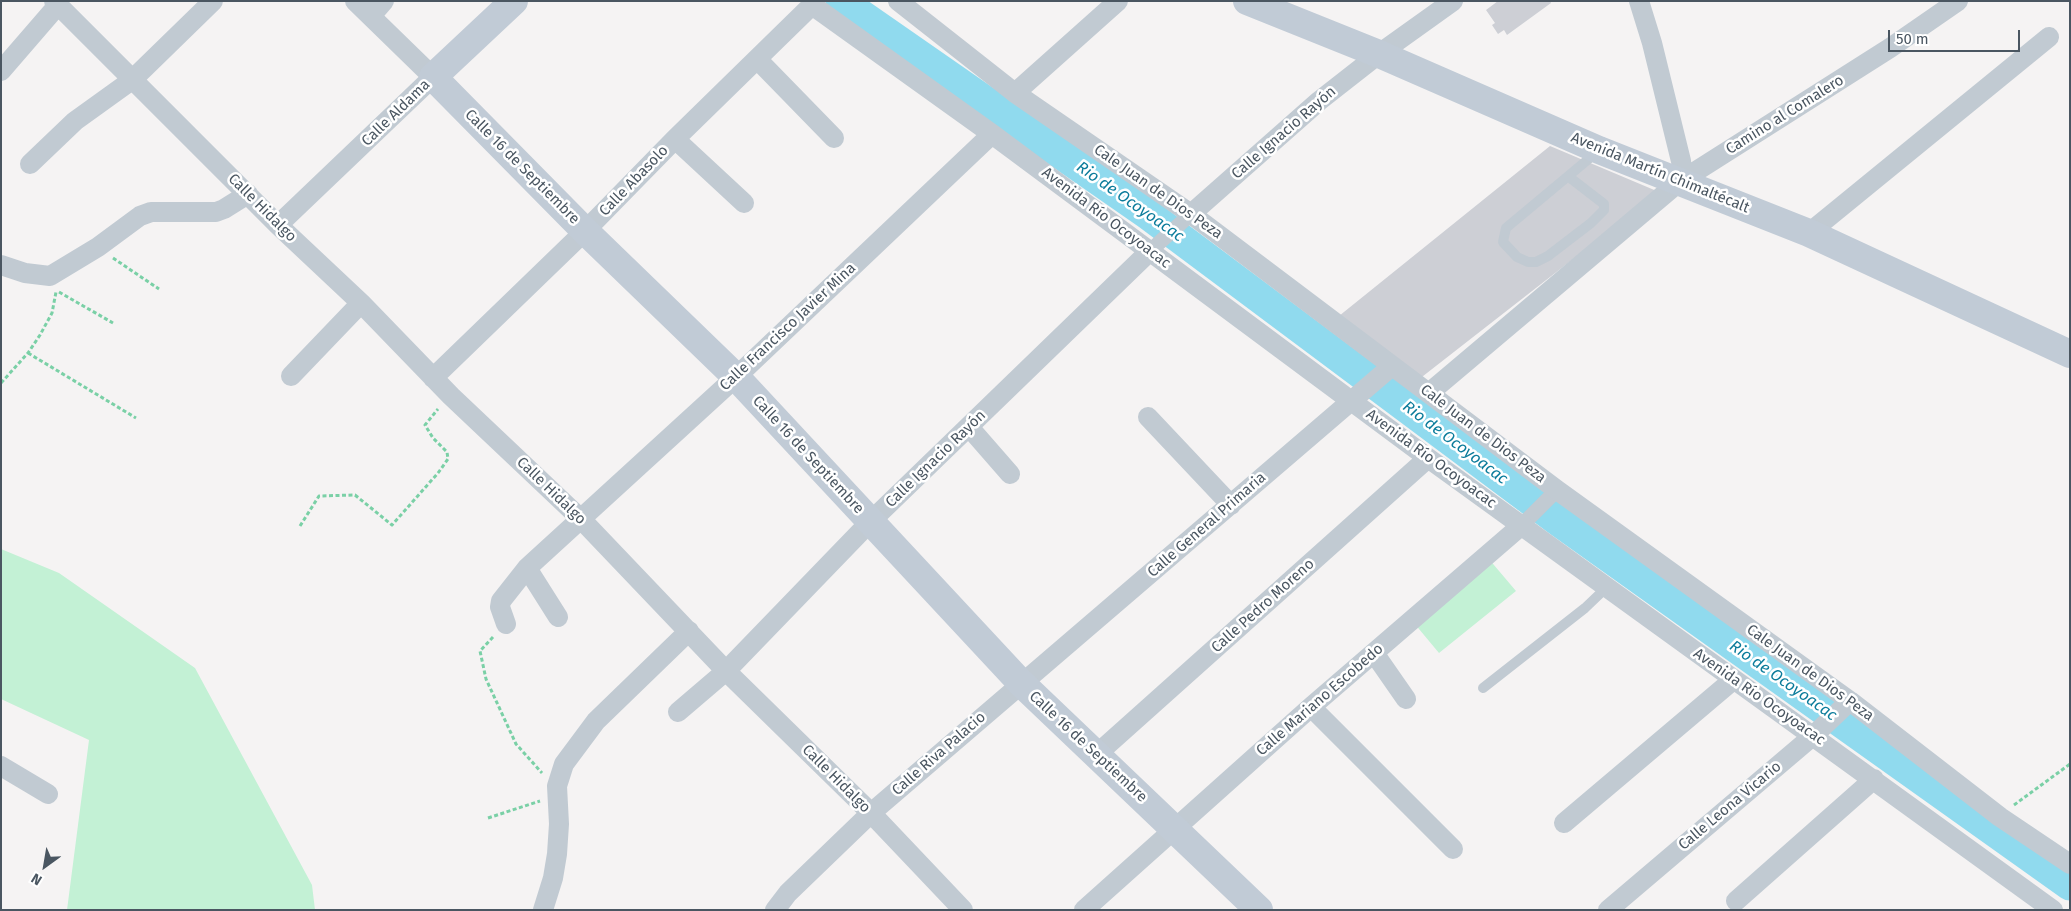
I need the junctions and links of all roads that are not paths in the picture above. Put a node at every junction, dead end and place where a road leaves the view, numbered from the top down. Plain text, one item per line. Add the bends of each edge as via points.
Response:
1 (213, 1) edge
2 (355, 1) edge
3 (384, 1) edge
4 (514, 1) edge
5 (898, 1) edge
6 (1118, 1) edge
7 (1453, 1) edge
8 (1639, 1) edge
9 (1958, 1) edge
10 (814, 3) edge
11 (1260, 3) edge
12 (63, 5) edge
13 (371, 16) junction
14 (2049, 37) dead end
15 (1379, 54) junction
16 (757, 59) junction
17 (1, 71) edge
18 (433, 77) junction
19 (132, 80) junction
20 (1015, 93) junction
21 (992, 134) junction
22 (834, 138) dead end
23 (675, 139) junction
24 (1599, 150) junction
25 (30, 164) dead end
26 (1570, 177) junction
27 (1680, 182) junction
28 (248, 194) junction
29 (744, 203) dead end
30 (1188, 216) junction
31 (278, 224) junction
32 (585, 231) junction
33 (1809, 233) junction
34 (1154, 248) junction
35 (1, 265) edge
36 (360, 303) junction
37 (2070, 354) edge
38 (1390, 368) junction
39 (292, 376) dead end
40 (736, 377) junction
41 (433, 378) junction
42 (1428, 393) junction
43 (1356, 395) junction
44 (1148, 417) dead end
45 (969, 427) junction
46 (1428, 458) junction
47 (1010, 474) dead end
48 (1554, 493) junction
49 (1231, 505) junction
50 (581, 518) junction
51 (870, 522) junction
52 (1525, 522) junction
53 (526, 568) junction
54 (1607, 587) junction
55 (558, 617) dead end
56 (506, 624) road end
57 (689, 631) junction
58 (1374, 653) junction
59 (726, 670) junction
60 (1733, 680) junction
61 (1020, 683) junction
62 (1483, 688) dead end
63 (1406, 699) dead end
64 (1848, 704) junction
65 (1311, 707) junction
66 (678, 712) dead end
67 (1816, 733) junction
68 (1097, 754) junction
69 (1, 766) edge
70 (1874, 779) junction
71 (48, 794) dead end
72 (871, 813) junction
73 (1564, 823) dead end
74 (1175, 828) junction
75 (1453, 849) dead end
76 (2070, 864) edge
77 (1736, 901) dead end
78 (543, 910) edge
79 (775, 910) edge
80 (963, 910) edge
81 (1084, 910) edge
82 (1258, 910) edge
83 (1608, 910) edge
84 (2053, 910) edge

1 - 19 street
2 - 13 street, Calle 16 de Septiembre
3 - 13 street
4 - 18 main road, Calle Aldama
5 - 20 street, Cale Juan de Dios Peza
6 - 20 street
7 - 15 street, Calle Ignacio Rayón
8 - 27 street via 1681,161
9 - 27 street, Camino al Comalero
10 - 16 street, Calle Abasolo
10 - 21 street, Avenida Río Ocoyoacac
11 - 15 main road, Avenida Martín Chimaltécalt
12 - 17 street
12 - 19 street, Calle Hidalgo
13 - 18 street, Calle 16 de Septiembre
14 - 33 street
15 - 24 main road, Avenida Martín Chimaltécalt
15 - 30 street, Calle Ignacio Rayón via 1319,101
16 - 22 street
16 - 23 street, Calle Abasolo
18 - 31 street, Calle Aldama
18 - 32 main road, Calle 16 de Septiembre
19 - 25 street via 76,122
19 - 28 street, Calle Hidalgo
20 - 30 street, Cale Juan de Dios Peza
21 - 34 street, Avenida Río Ocoyoacac
21 - 40 street, Calle Francisco Javier Mina
23 - 29 street
23 - 32 street, Calle Abasolo
24 - 26 lane
24 - 27 main road, Avenida Martín Chimaltécalt
26 - 26 lane via 1506,228 1503,242 1517,257 1536,262 1548,256 1591,224 1604,210 1604,204
27 - 33 main road, Avenida Martín Chimaltécalt
27 - 42 street, Camino al Comalero
28 - 31 street, Calle Hidalgo
28 - 35 street via 216,212 151,212 140,216 50,276 24,273
30 - 34 street
30 - 38 street, Cale Juan de Dios Peza
31 - 36 street, Calle Hidalgo
32 - 40 main road, Calle 16 de Septiembre
32 - 41 street, Calle Abasolo
33 - 37 main road, Avenida Martín Chimaltécalt
34 - 43 street, Avenida Río Ocoyoacac
34 - 45 street, Calle Ignacio Rayón
36 - 39 street
36 - 41 street, Calle Hidalgo
38 - 42 street, Cale Juan de Dios Peza
38 - 43 street, Calle General Primaria
40 - 50 street, Calle Francisco Javier Mina
40 - 51 main road, Calle 16 de Septiembre
41 - 50 street, Calle Hidalgo
42 - 48 street, Cale Juan de Dios Peza
43 - 46 street, Avenida Río Ocoyoacac
43 - 49 street, Calle General Primaria
44 - 49 street
45 - 47 street
45 - 51 street, Calle Ignacio Rayón
46 - 52 street, Avenida Río Ocoyoacac
46 - 68 street, Calle Pedro Moreno
48 - 52 street, Calle Mariano Escobedo
48 - 64 street, Cale Juan de Dios Peza
49 - 61 street, Calle General Primaria
50 - 53 street, Calle Francisco Javier Mina
50 - 57 street, Calle Hidalgo
51 - 59 street, Calle Ignacio Rayón
51 - 61 main road, Calle 16 de Septiembre
52 - 54 street, Avenida Río Ocoyoacac
52 - 58 street, Calle Mariano Escobedo
53 - 55 street
53 - 56 street, Calle Francisco Javier Mina via 501,601
54 - 60 street, Avenida Río Ocoyoacac
54 - 62 lane
57 - 59 street, Calle Hidalgo
57 - 78 street via 596,721 571,752 559,774 559,836 553,878
58 - 63 street
58 - 65 street, Calle Mariano Escobedo
59 - 66 street, Calle Ignacio Rayón
59 - 72 street, Calle Hidalgo
60 - 67 street, Avenida Río Ocoyoacac
60 - 73 street
61 - 68 main road, Calle 16 de Septiembre
61 - 72 street, Calle Riva Palacio
64 - 67 street, Calle Leona Vicario
64 - 76 street, Cale Juan de Dios Peza via 2000,817
65 - 74 street, Calle Mariano Escobedo
65 - 75 street
67 - 70 street, Avenida Río Ocoyoacac
67 - 83 street, Calle Leona Vicario
68 - 74 main road, Calle 16 de Septiembre
69 - 71 street
70 - 77 street
70 - 84 street, Avenida Río Ocoyoacac
72 - 79 street, Calle Riva Palacio via 788,893
72 - 80 street, Calle Hidalgo
74 - 81 street, Calle Mariano Escobedo
74 - 82 main road, Calle 16 de Septiembre

